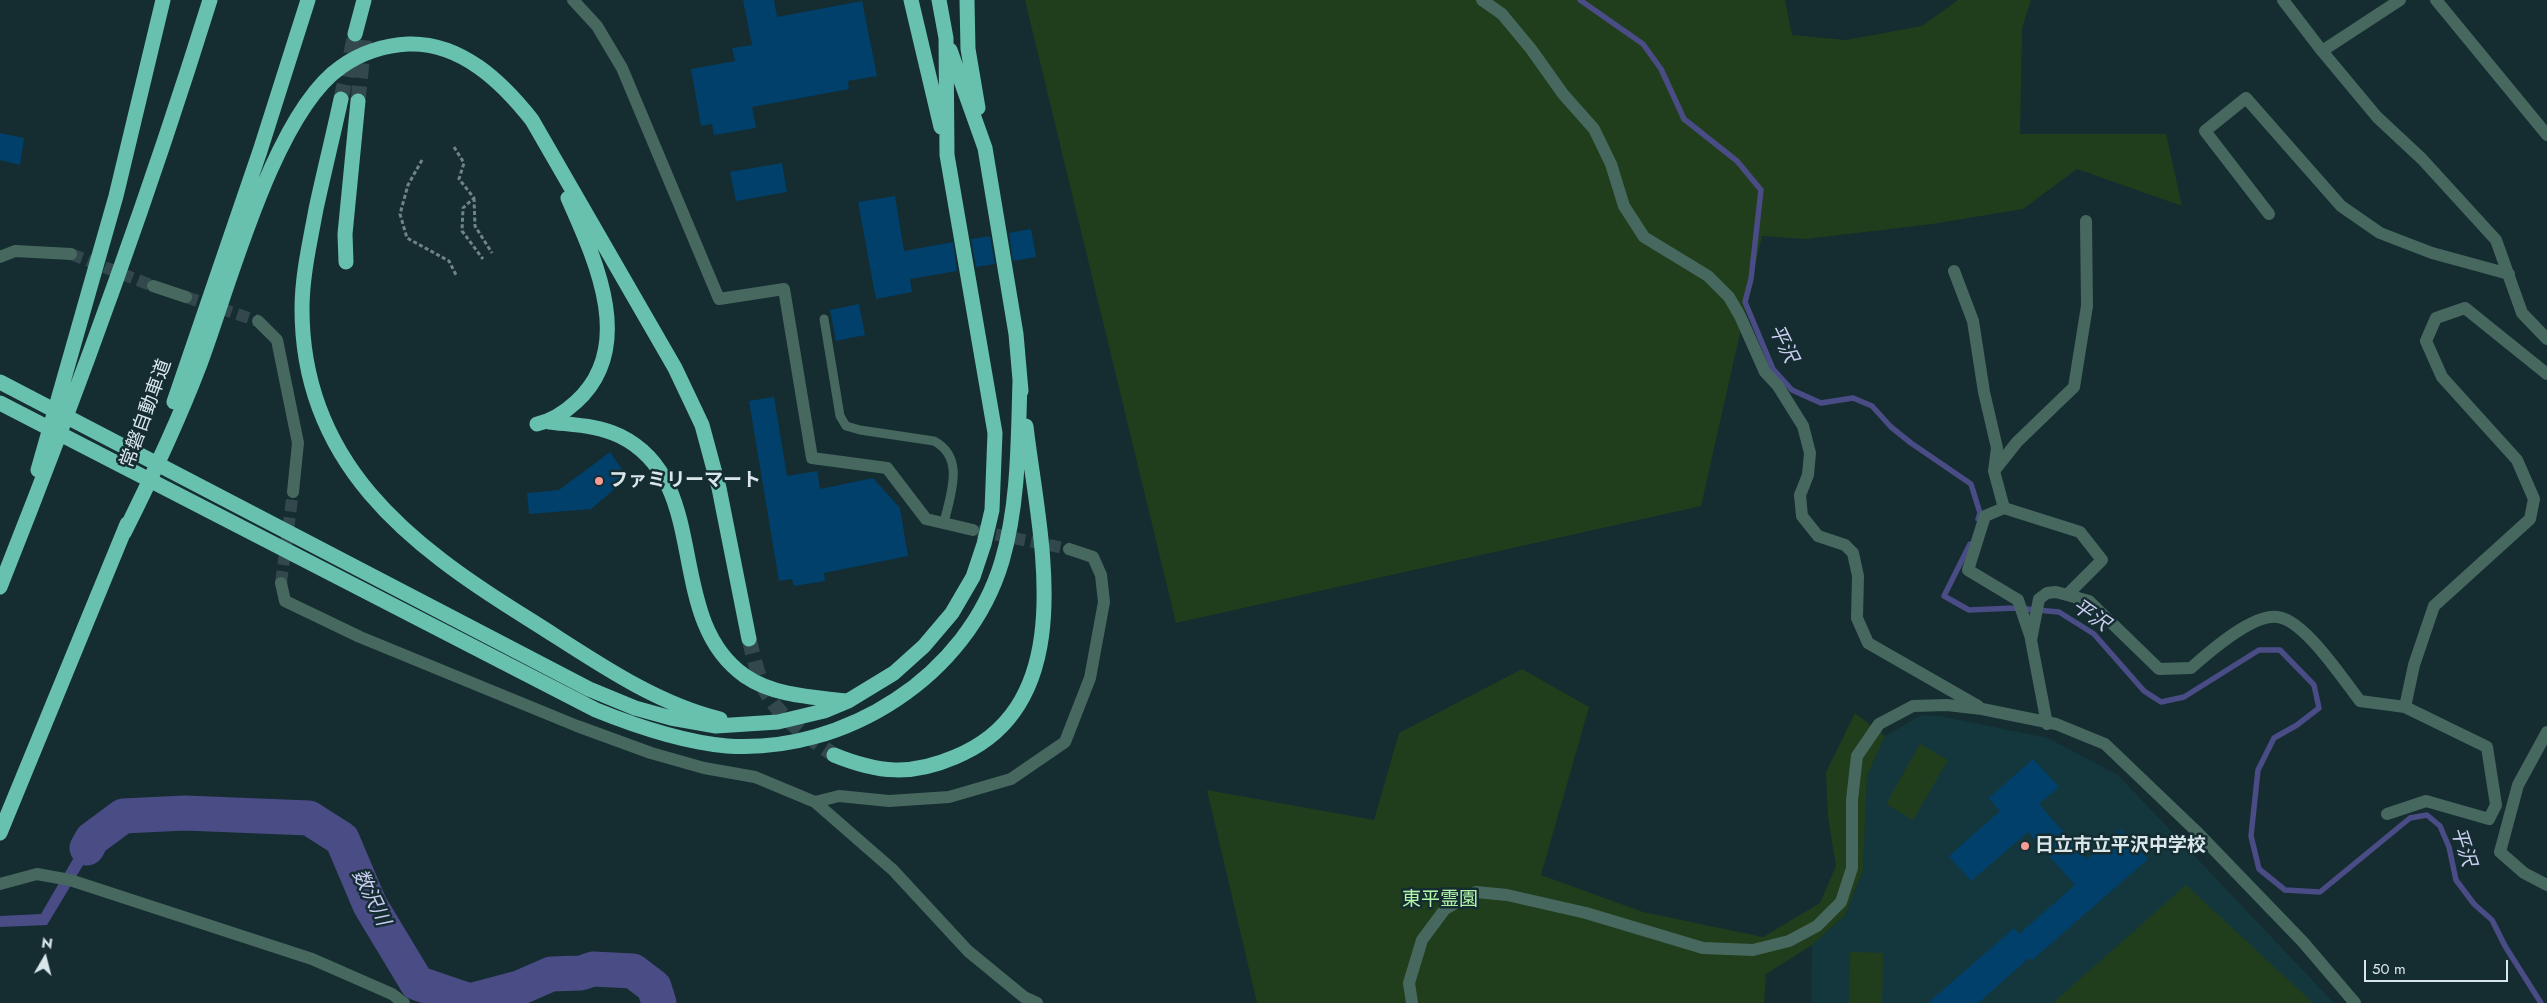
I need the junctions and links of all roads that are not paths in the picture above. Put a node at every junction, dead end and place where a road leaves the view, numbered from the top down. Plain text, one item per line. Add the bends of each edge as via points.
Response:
1 (163, 0) edge
2 (210, 0) edge
3 (308, 0) edge
4 (366, 0) edge
5 (573, 0) edge
6 (911, 0) edge
7 (939, 0) edge
8 (967, 0) edge
9 (1482, 0) edge
10 (2283, 0) edge
11 (2400, 0) edge
12 (2436, 0) edge
13 (360, 34) tunnel mouth
14 (946, 38) junction
15 (2322, 51) junction
16 (341, 99) tunnel mouth
17 (358, 101) tunnel mouth
18 (2547, 135) edge
19 (986, 148) junction
20 (947, 155) junction
21 (562, 173) junction
22 (2269, 214) dead end
23 (2086, 222) dead end
24 (71, 254) tunnel mouth
25 (0, 257) edge
26 (346, 262) dead end
27 (1954, 271) dead end
28 (2509, 274) junction
29 (153, 286) tunnel mouth
30 (186, 297) tunnel mouth
31 (824, 319) dead end
32 (258, 321) tunnel mouth
33 (2547, 339) edge
34 (2547, 374) edge
35 (1020, 381) junction
36 (0, 382) edge
37 (0, 403) edge
38 (1994, 471) junction
39 (293, 492) tunnel mouth
40 (2004, 508) junction
41 (944, 524) junction
42 (973, 530) tunnel mouth
43 (124, 533) junction
44 (1069, 549) tunnel mouth
45 (11, 560) junction
46 (281, 583) tunnel mouth
47 (0, 587) edge
48 (2069, 593) junction
49 (2029, 618) junction
50 (749, 639) tunnel mouth
51 (848, 701) junction
52 (2405, 707) junction
53 (1982, 709) junction
54 (745, 724) junction
55 (2047, 724) junction
56 (2547, 732) edge
57 (834, 755) tunnel mouth
58 (815, 802) junction
59 (2388, 814) dead end
60 (0, 833) edge
61 (0, 884) edge
62 (2547, 884) edge
63 (404, 1003) edge
64 (1037, 1003) edge
65 (1412, 1003) edge
66 (2356, 1003) edge

1 - 45 highway via 116,196
2 - 45 highway via 127,253
3 - 43 highway, 常磐自動車道 via 220,271
4 - 13 highway
5 - 41 street via 597,26 622,68 719,299 784,289 812,458 887,468 926,519
6 - 20 highway
7 - 14 highway
8 - 19 highway via 968,49
9 - 53 street via 1502,14 1594,129 1611,164 1624,206 1644,237 1708,276 1729,297 1765,372 1778,386 1803,426 1810,452 1808,474 1800,495 1802,516 1818,536 1845,545 1853,553 1858,576 1857,618 1868,642
10 - 15 street
11 - 15 street
12 - 18 street
14 - 19 highway
14 - 20 highway
15 - 28 street via 2377,117 2422,159 2496,240
16 - 54 highway via 309,246 302,307 304,347 314,396 349,468 386,513 411,537 468,582 646,690 694,712
17 - 26 highway via 345,234
19 - 35 highway via 1016,334
20 - 51 highway via 995,433 992,510 974,577 952,613 924,646 894,673
21 - 43 highway via 532,120 510,93 475,64 435,48 415,44 377,49 340,67 304,105 289,131 254,214 163,455
21 - 50 highway via 675,368 702,425 719,488
21 - 51 highway via 566,194 591,251 602,287 608,327 603,357 588,391 543,423 590,426 619,435 642,449 659,470 674,496 699,610 710,635 726,658 745,676 779,692
22 - 28 street via 2206,131 2246,98 2341,206 2380,233 2432,253
23 - 38 street via 2087,306 2074,387 2017,442
24 - 25 street via 16,251
27 - 38 street via 1973,321 1997,448
28 - 33 street via 2522,313
29 - 30 street
31 - 41 lane via 840,416 846,426 934,441 951,455 954,465
32 - 39 street via 278,340 298,443
34 - 52 street via 2465,308 2436,318 2426,341 2442,377 2517,460 2534,499 2530,519 2434,606 2414,665
35 - 37 highway via 1013,514 1002,563 991,591 959,643 936,668 892,704 843,727 789,742 760,745 712,743 666,735 596,710
35 - 57 highway via 1044,586 1042,634 1035,676 1014,712 1000,727 966,753 947,761 901,771 859,765
36 - 54 highway via 589,689 635,708 671,718 716,726
38 - 40 street
40 - 48 street via 2080,532 2102,560
40 - 49 street via 1985,516 1968,570 2018,600
41 - 42 street
43 - 60 highway, 常磐自動車道
44 - 58 street via 1093,557 1101,575 1104,602 1090,678 1065,742 1011,779 949,798 890,802 840,796
45 - 47 highway
46 - 58 street via 285,602 360,637 541,712 651,753 704,768 755,777
48 - 49 street via 2047,594 2039,600
48 - 52 street via 2089,601 2159,669 2192,668 2208,653 2258,619 2281,617 2300,629 2360,700
49 - 55 street
51 - 54 highway via 778,722
52 - 59 street via 2487,747 2496,805 2489,819 2426,802
53 - 55 street
53 - 65 street via 1913,706 1879,724 1857,756 1852,800 1852,868 1840,902 1817,926 1789,942 1753,950 1703,948 1586,913 1507,895 1476,892 1444,909 1422,940 1409,983
55 - 66 street via 2056,724 2104,744 2148,783 2303,942
56 - 62 street via 2518,785 2500,852 2524,873
58 - 64 street via 894,870 968,951
61 - 63 street via 37,874 70,880 312,959 392,994

